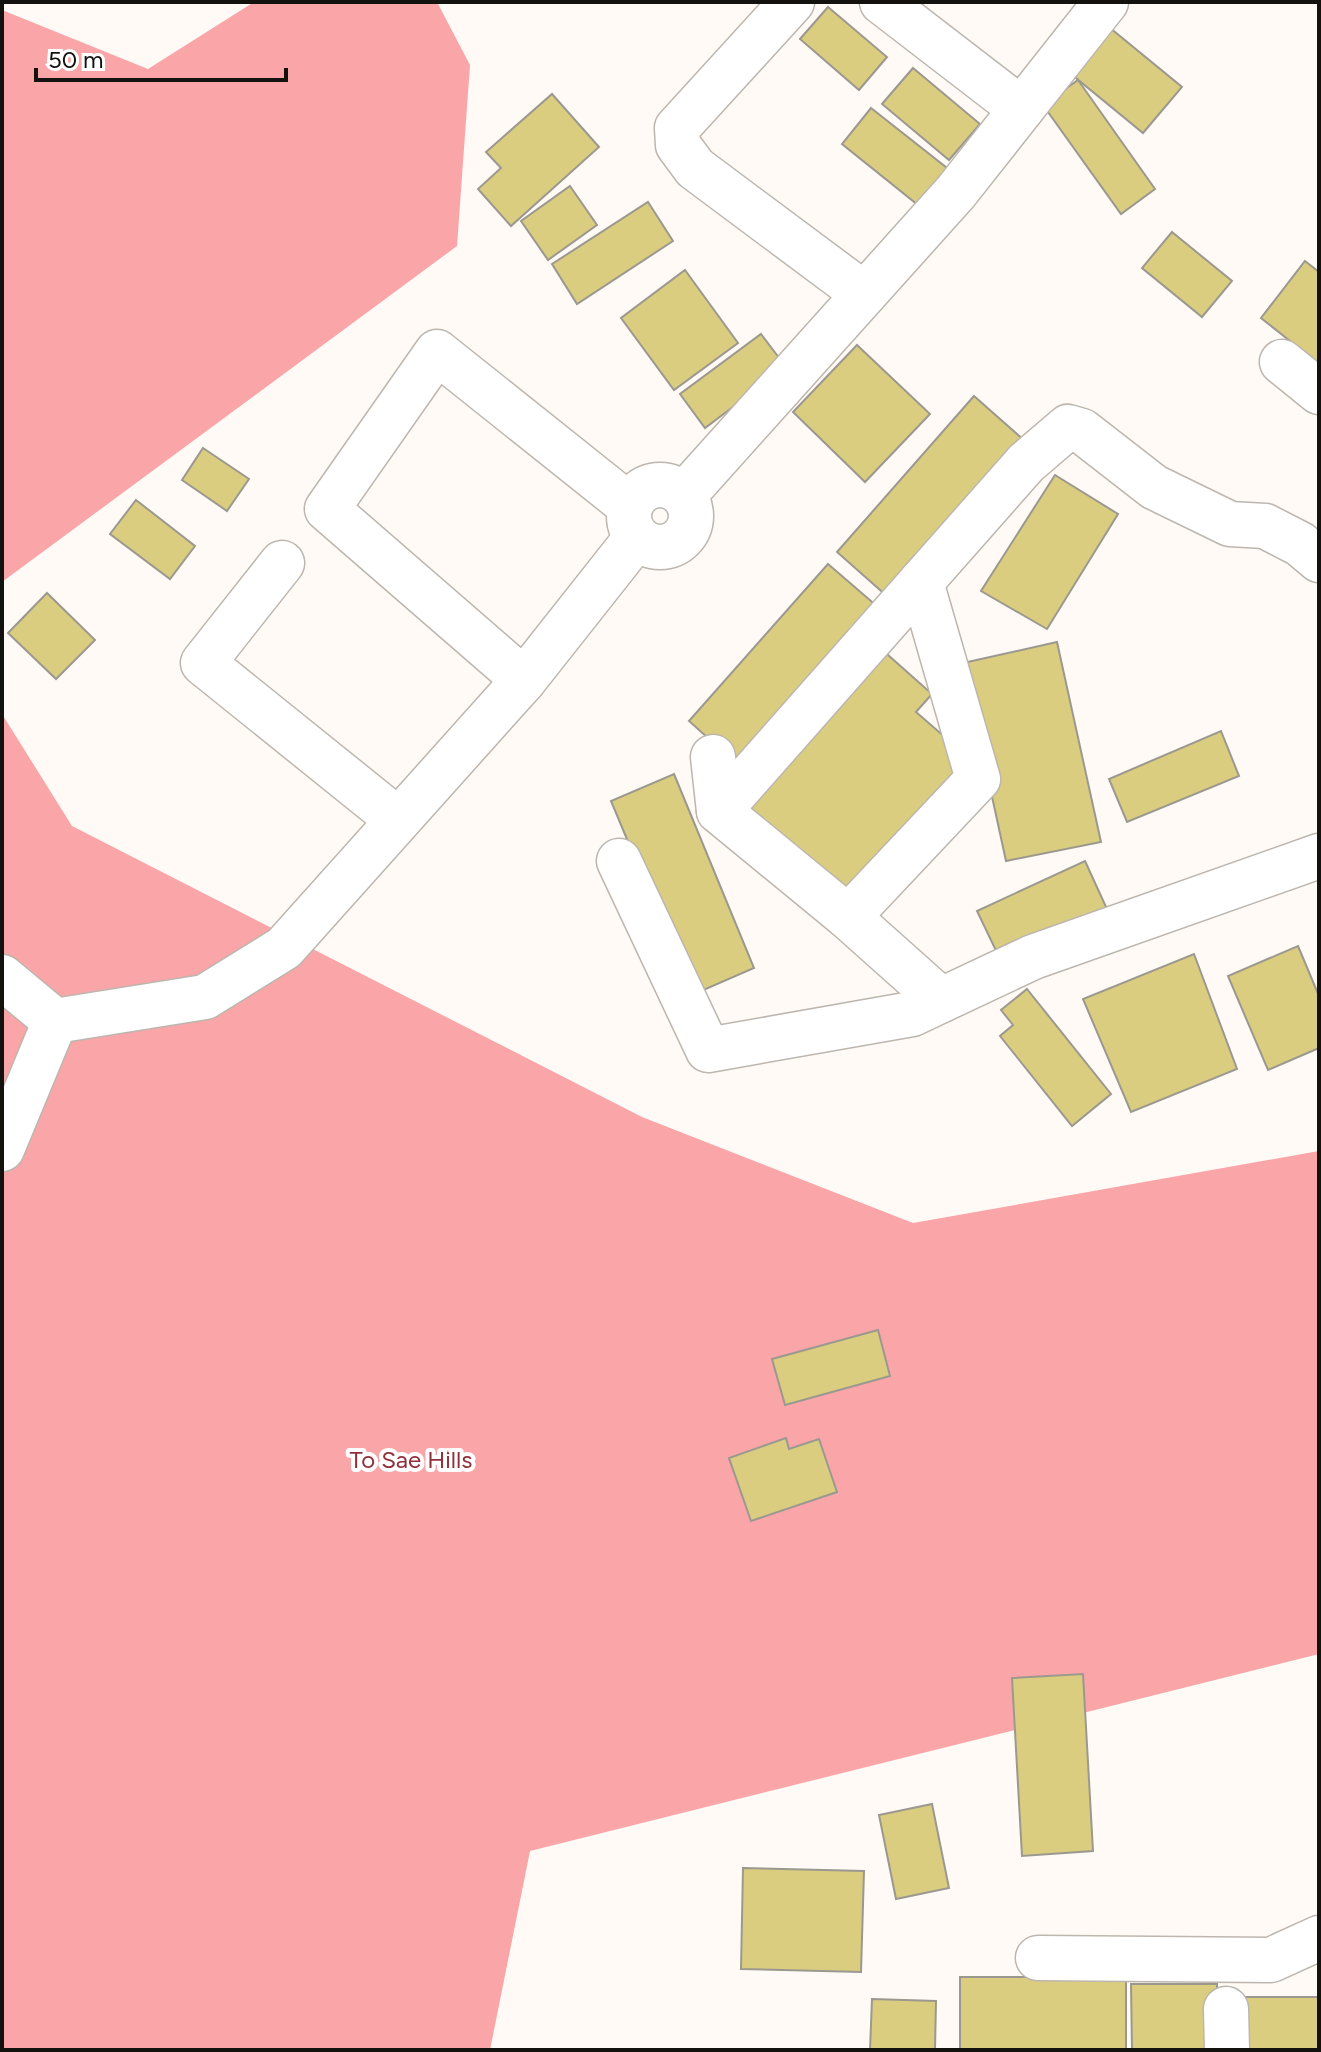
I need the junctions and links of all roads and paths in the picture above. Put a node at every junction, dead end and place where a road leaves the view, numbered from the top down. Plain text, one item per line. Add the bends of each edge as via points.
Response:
1 (792, 2) edge
2 (882, 2) edge
3 (1106, 2) edge
4 (1021, 109) junction
5 (864, 294) junction
6 (1282, 362) dead end
7 (1319, 392) edge
8 (634, 522) junction
9 (1319, 560) edge
10 (282, 563) dead end
11 (921, 582) junction
12 (524, 680) junction
13 (713, 757) dead end
14 (719, 811) junction
15 (398, 820) junction
16 (1319, 856) edge
17 (619, 861) dead end
18 (848, 917) junction
19 (2, 977) edge
20 (941, 1000) junction
21 (55, 1021) junction
22 (2, 1149) edge
23 (1319, 1938) edge
24 (1038, 1958) dead end

1 - 5 street via 677,128 678,145 695,168
2 - 4 street
3 - 4 street
4 - 5 street via 956,192
5 - 8 street via 684,495 663,484 635,496
6 - 7 street
8 - 12 street
8 - 12 street via 437,352 327,509
9 - 11 street via 1265,526 1230,524 1154,487 1082,431 1068,427 1026,463
10 - 15 street via 203,663
11 - 14 street
11 - 18 street via 978,779
12 - 15 street
13 - 14 street
14 - 18 street
15 - 21 street via 284,948 205,997
16 - 20 street via 1033,957
17 - 20 street via 708,1050 912,1014
18 - 20 street
19 - 21 street
21 - 22 street
23 - 24 street via 1271,1960

